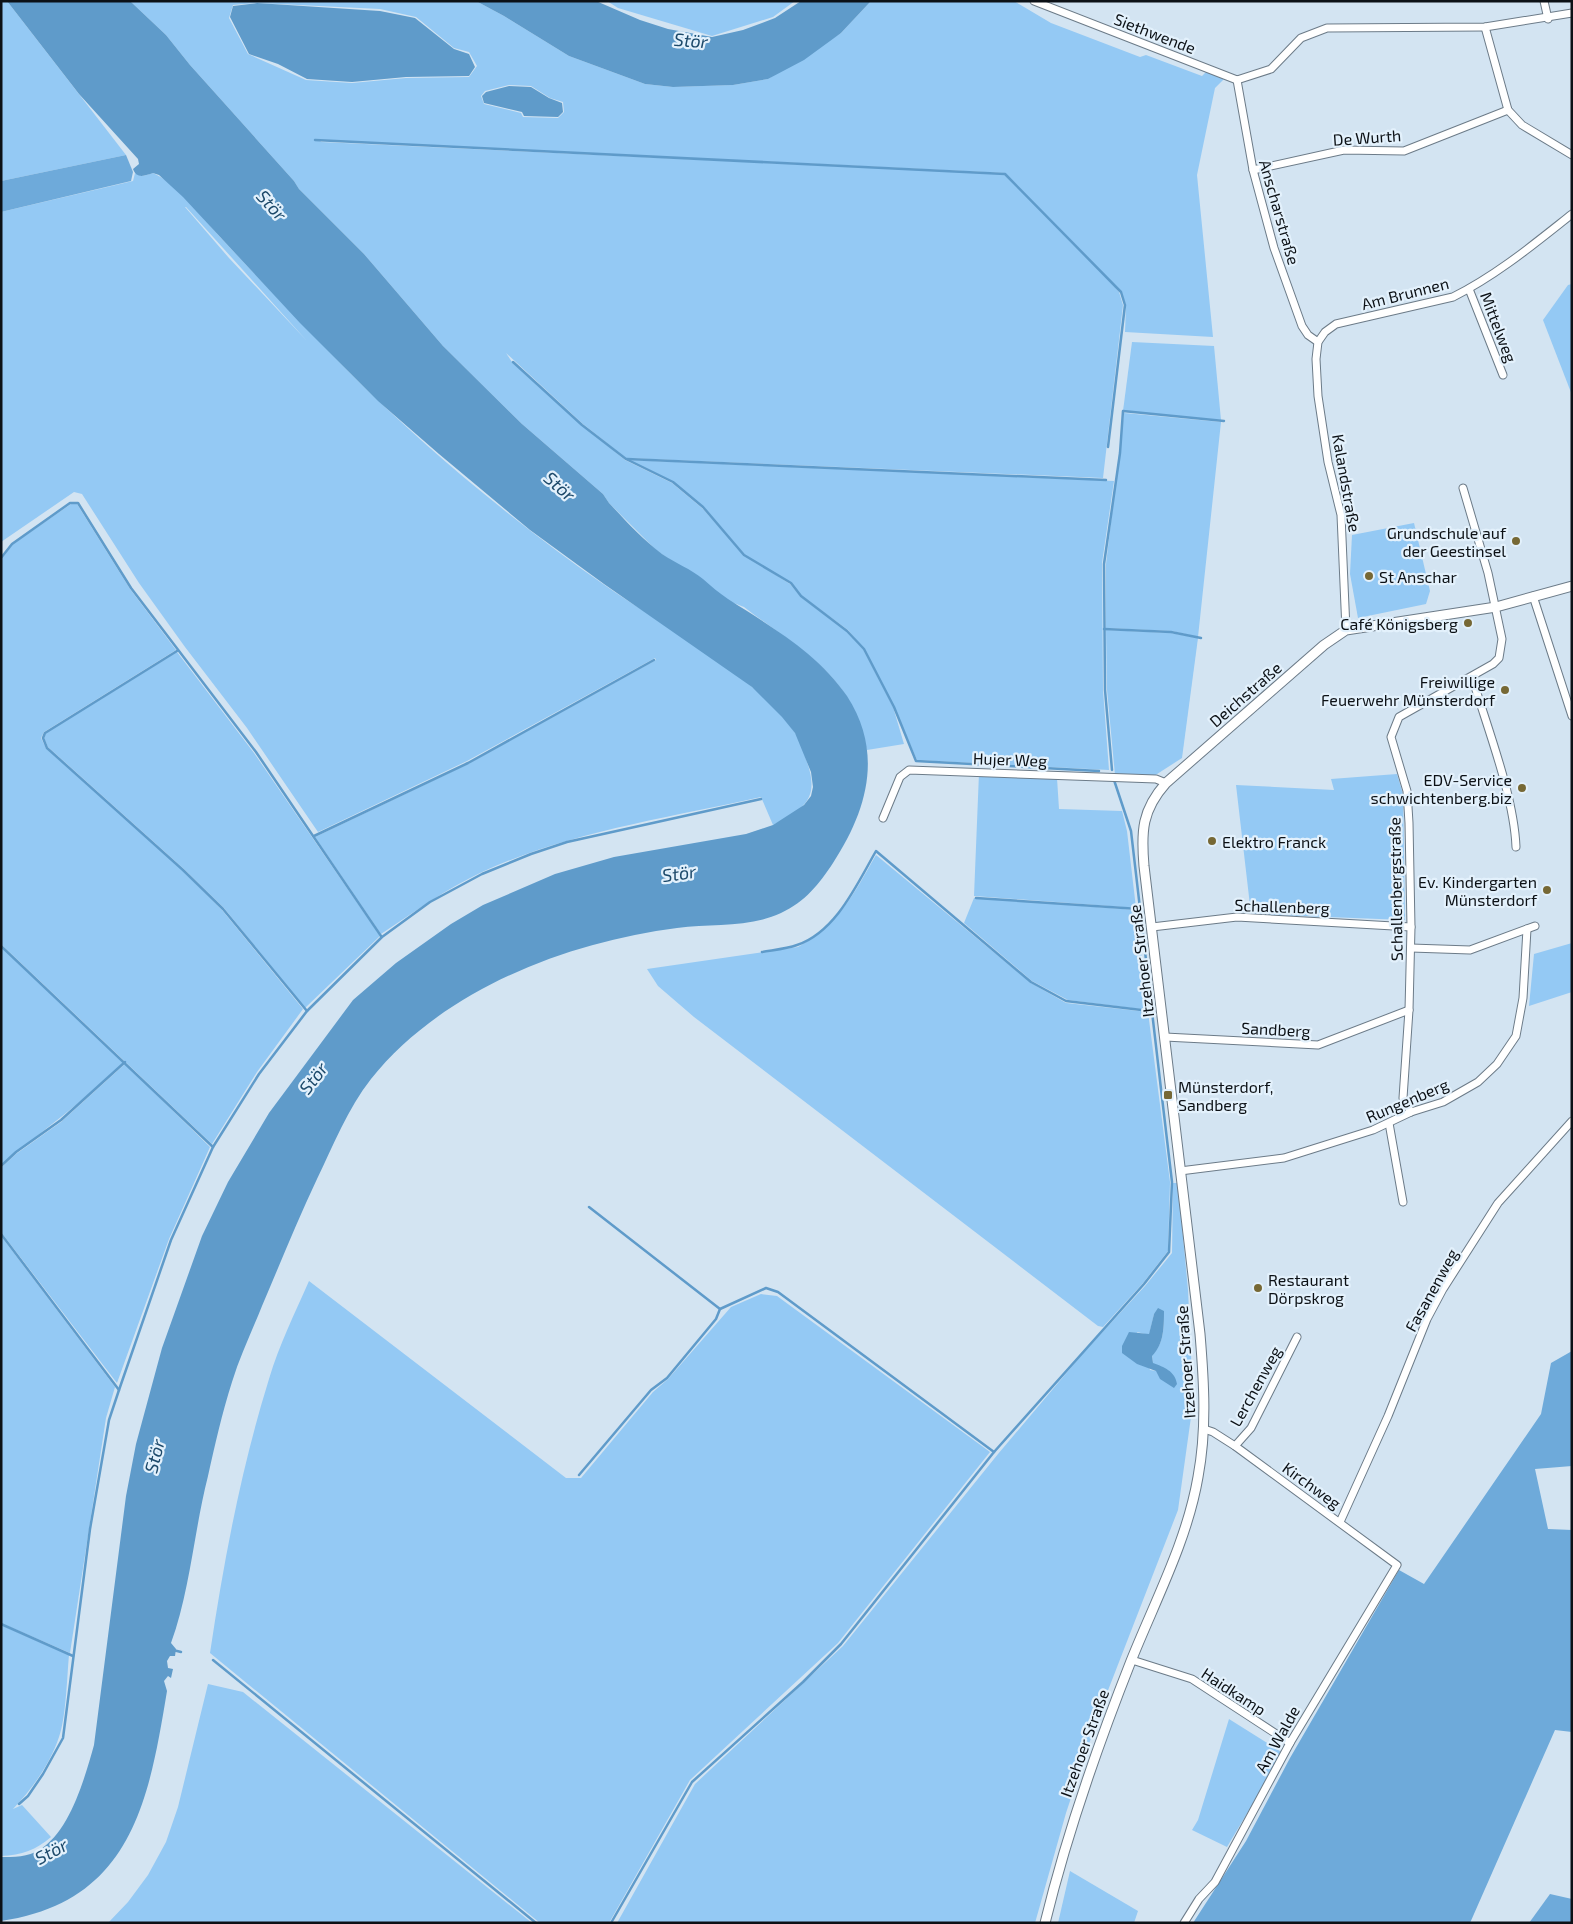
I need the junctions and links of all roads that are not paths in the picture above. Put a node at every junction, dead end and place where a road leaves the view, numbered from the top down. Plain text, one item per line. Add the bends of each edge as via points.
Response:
1 (1034, 1) edge
2 (1544, 1) edge
3 (1572, 14) edge
4 (1548, 19) junction
5 (1486, 27) junction
6 (1237, 80) junction
7 (1508, 110) junction
8 (1572, 155) edge
9 (1253, 170) junction
10 (1572, 214) edge
11 (1469, 289) junction
12 (1318, 342) junction
13 (1502, 375) dead end
14 (1463, 488) dead end
15 (1572, 586) edge
16 (1533, 596) junction
17 (1496, 606) junction
18 (1346, 630) junction
19 (1472, 677) junction
20 (1572, 716) edge
21 (1166, 783) junction
22 (883, 818) dead end
23 (1516, 847) dead end
24 (1535, 926) dead end
25 (1152, 927) junction
26 (1411, 927) junction
27 (1527, 929) junction
28 (1411, 948) junction
29 (1409, 1010) junction
30 (1164, 1037) junction
31 (1411, 1112) junction
32 (1572, 1122) edge
33 (1389, 1123) junction
34 (1180, 1171) junction
35 (1404, 1202) dead end
36 (1297, 1337) dead end
37 (1204, 1429) junction
38 (1235, 1446) junction
39 (1340, 1522) junction
40 (1394, 1569) joint
41 (1132, 1660) junction
42 (1290, 1743) junction
43 (1045, 1923) edge
44 (1184, 1923) edge

1 - 6 street, Siethwende
2 - 4 street
3 - 4 street
4 - 5 street
5 - 6 street via 1327,28 1301,38 1271,69
5 - 7 street
6 - 9 street, Anscharstraße
7 - 8 street via 1522,125
7 - 9 street, De Wurth via 1404,151 1344,150
9 - 12 street, Anscharstraße via 1274,248 1302,326
10 - 11 street, Am Brunnen via 1497,272
11 - 12 street, Am Brunnen via 1453,297 1336,324 1324,332
11 - 13 street, Mittelweg
12 - 18 street, Kalandstraße via 1318,396 1328,462 1341,515
14 - 17 street, Schallenbergstraße
15 - 16 street
16 - 17 street
16 - 20 street
17 - 18 street
17 - 19 street, Schallenbergstraße via 1502,639 1499,658
18 - 21 street, Deichstraße via 1324,645
19 - 23 street via 1516,829
19 - 26 street, Schallenbergstraße via 1398,717 1391,736 1407,791
21 - 22 street, Hujer Weg via 1156,779 908,770 900,777
21 - 25 street, Itzehoer Straße via 1148,809 1144,826 1143,852
24 - 27 street
25 - 26 street, Schallenberg via 1250,917
25 - 30 street, Itzehoer Straße
26 - 28 street, Schallenbergstraße
27 - 28 street via 1470,950
27 - 31 street, Rungenberg via 1523,998 1516,1036 1497,1064 1478,1082 1443,1102
28 - 29 street, Schallenbergstraße
29 - 30 street, Sandberg via 1318,1045
29 - 31 street, Schallenbergstraße via 1403,1098
30 - 34 street, Itzehoer Straße
31 - 33 street, Rungenberg
32 - 39 street, Fasanenweg via 1498,1203 1443,1289 1427,1319
33 - 34 street, Rungenberg via 1284,1158
33 - 35 street
34 - 37 street, Itzehoer Straße via 1200,1334
36 - 38 street, Lerchenweg via 1251,1428
37 - 38 street, Kirchweg
37 - 41 street, Itzehoer Straße via 1198,1478 1183,1532
38 - 39 street, Kirchweg
39 - 40 street, Kirchweg via 1397,1565
40 - 42 street, Am Walde
41 - 42 street, Haidkamp via 1192,1679
41 - 43 street, Itzehoer Straße via 1086,1776
42 - 44 street, Am Walde via 1215,1882 1199,1899

